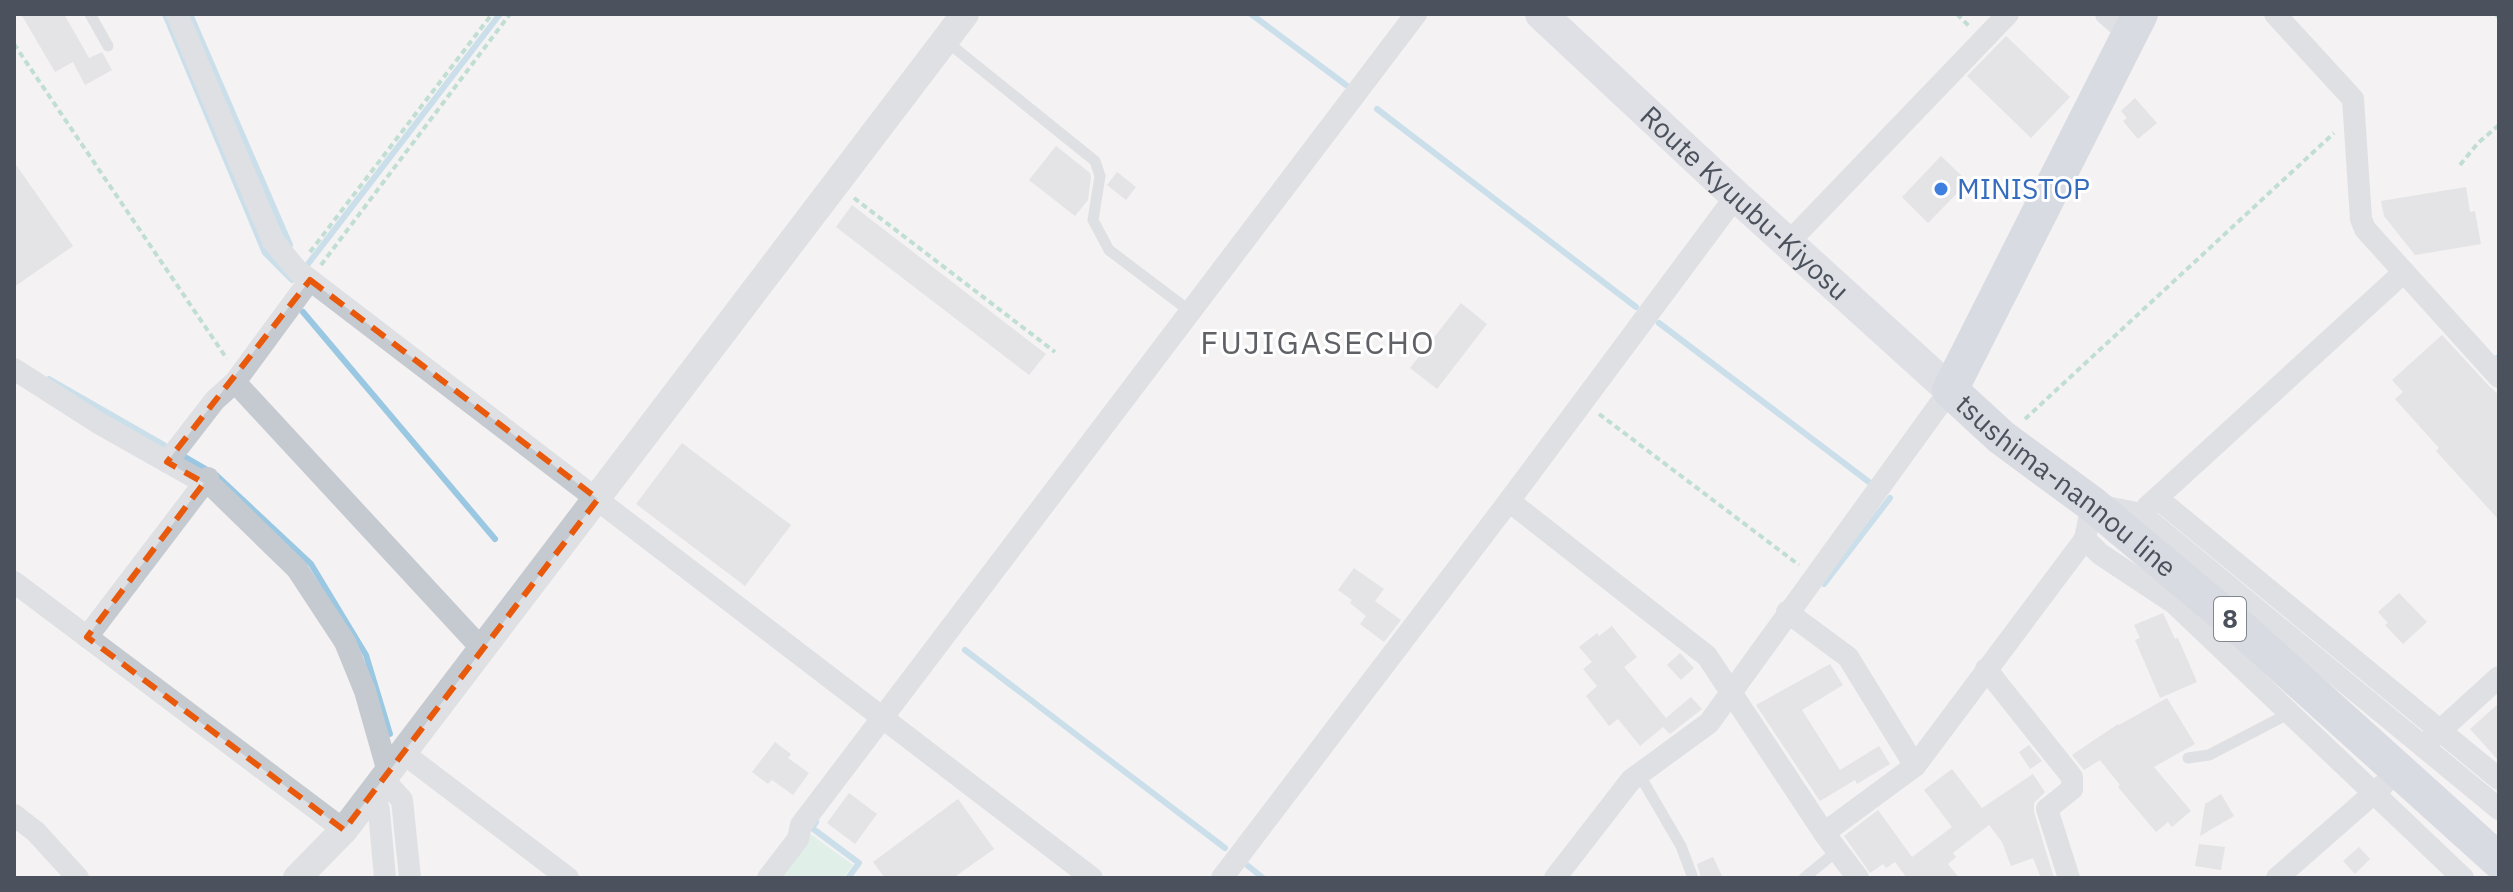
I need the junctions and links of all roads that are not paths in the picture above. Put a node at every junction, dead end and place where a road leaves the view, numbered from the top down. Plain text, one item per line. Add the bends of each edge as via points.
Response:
1 (90, 14) edge
2 (177, 14) edge
3 (965, 14) edge
4 (1416, 14) edge
5 (1541, 14) edge
6 (2008, 14) edge
7 (2275, 14) edge
8 (2125, 21) edge
9 (945, 41) junction
10 (108, 46) dead end
11 (1736, 196) junction
12 (1788, 243) junction
13 (2404, 272) junction
14 (303, 275) junction
15 (1191, 312) junction
16 (14, 369) edge
17 (2499, 377) edge
18 (237, 380) junction
19 (1950, 390) junction
20 (167, 462) junction
21 (206, 480) junction
22 (598, 499) junction
23 (1509, 501) junction
24 (2092, 504) junction
25 (2149, 506) junction
26 (2085, 539) junction
27 (14, 582) edge
28 (1787, 612) junction
29 (87, 637) junction
30 (483, 650) junction
31 (1986, 669) junction
32 (2499, 677) edge
33 (1732, 692) junction
34 (2290, 713) junction
35 (881, 718) junction
36 (2441, 730) junction
37 (2419, 750) junction
38 (2188, 758) dead end
39 (1915, 766) junction
40 (387, 774) junction
41 (1639, 774) junction
42 (2499, 779) edge
43 (2379, 789) junction
44 (2499, 809) edge
45 (14, 815) edge
46 (344, 830) junction
47 (1830, 842) junction
48 (2499, 861) edge
49 (78, 878) edge
50 (297, 878) edge
51 (385, 878) edge
52 (410, 878) edge
53 (568, 878) edge
54 (768, 878) edge
55 (1092, 878) edge
56 (1222, 878) edge
57 (1555, 878) edge
58 (1693, 878) edge
59 (1804, 878) edge
60 (1858, 878) edge
61 (2069, 878) edge
62 (2277, 878) edge
63 (2463, 878) edge

1 - 10 lane
2 - 14 street via 273,241
3 - 9 street
4 - 15 street
5 - 11 main road, Route Kyuubu-Kiyosu
6 - 12 street
7 - 13 street via 2353,99 2361,219
8 - 19 main road, tsushima-nannou line
9 - 15 lane via 1095,161 1100,176 1093,220 1099,235 1109,250
9 - 22 street
11 - 12 main road, Route Kyuubu-Kiyosu
11 - 23 street
12 - 19 main road, Route Kyuubu-Kiyosu
13 - 17 street
13 - 25 street
14 - 18 street
14 - 22 street
15 - 35 street
16 - 20 street
18 - 20 street
18 - 30 street
19 - 24 main road, tsushima-nannou line / 8 via 2001,437
19 - 28 street
20 - 21 street
21 - 29 street
21 - 40 street via 297,569 345,642 365,691
22 - 30 street
22 - 35 street
23 - 33 street via 1707,656
23 - 56 street
24 - 25 street
24 - 26 street
24 - 48 main road, tsushima-nannou line / 8 via 2244,631
25 - 36 street
25 - 37 street
26 - 31 street
26 - 34 street via 2174,603
27 - 29 street
28 - 33 street
28 - 39 street via 1848,657
29 - 46 street
30 - 40 street
31 - 39 street
31 - 61 street via 2072,777 2072,789 2047,809
32 - 36 street
33 - 41 street via 1709,723
33 - 47 street
34 - 38 lane via 2209,755
34 - 43 street
35 - 54 street
35 - 55 street
36 - 37 street
36 - 42 street
37 - 44 street
39 - 47 street
40 - 46 street
40 - 51 street via 379,811
40 - 52 street via 402,800
40 - 53 street
41 - 57 street
41 - 58 lane via 1681,846
43 - 62 street
43 - 63 street
45 - 49 street
46 - 50 street
47 - 59 lane
47 - 60 street

